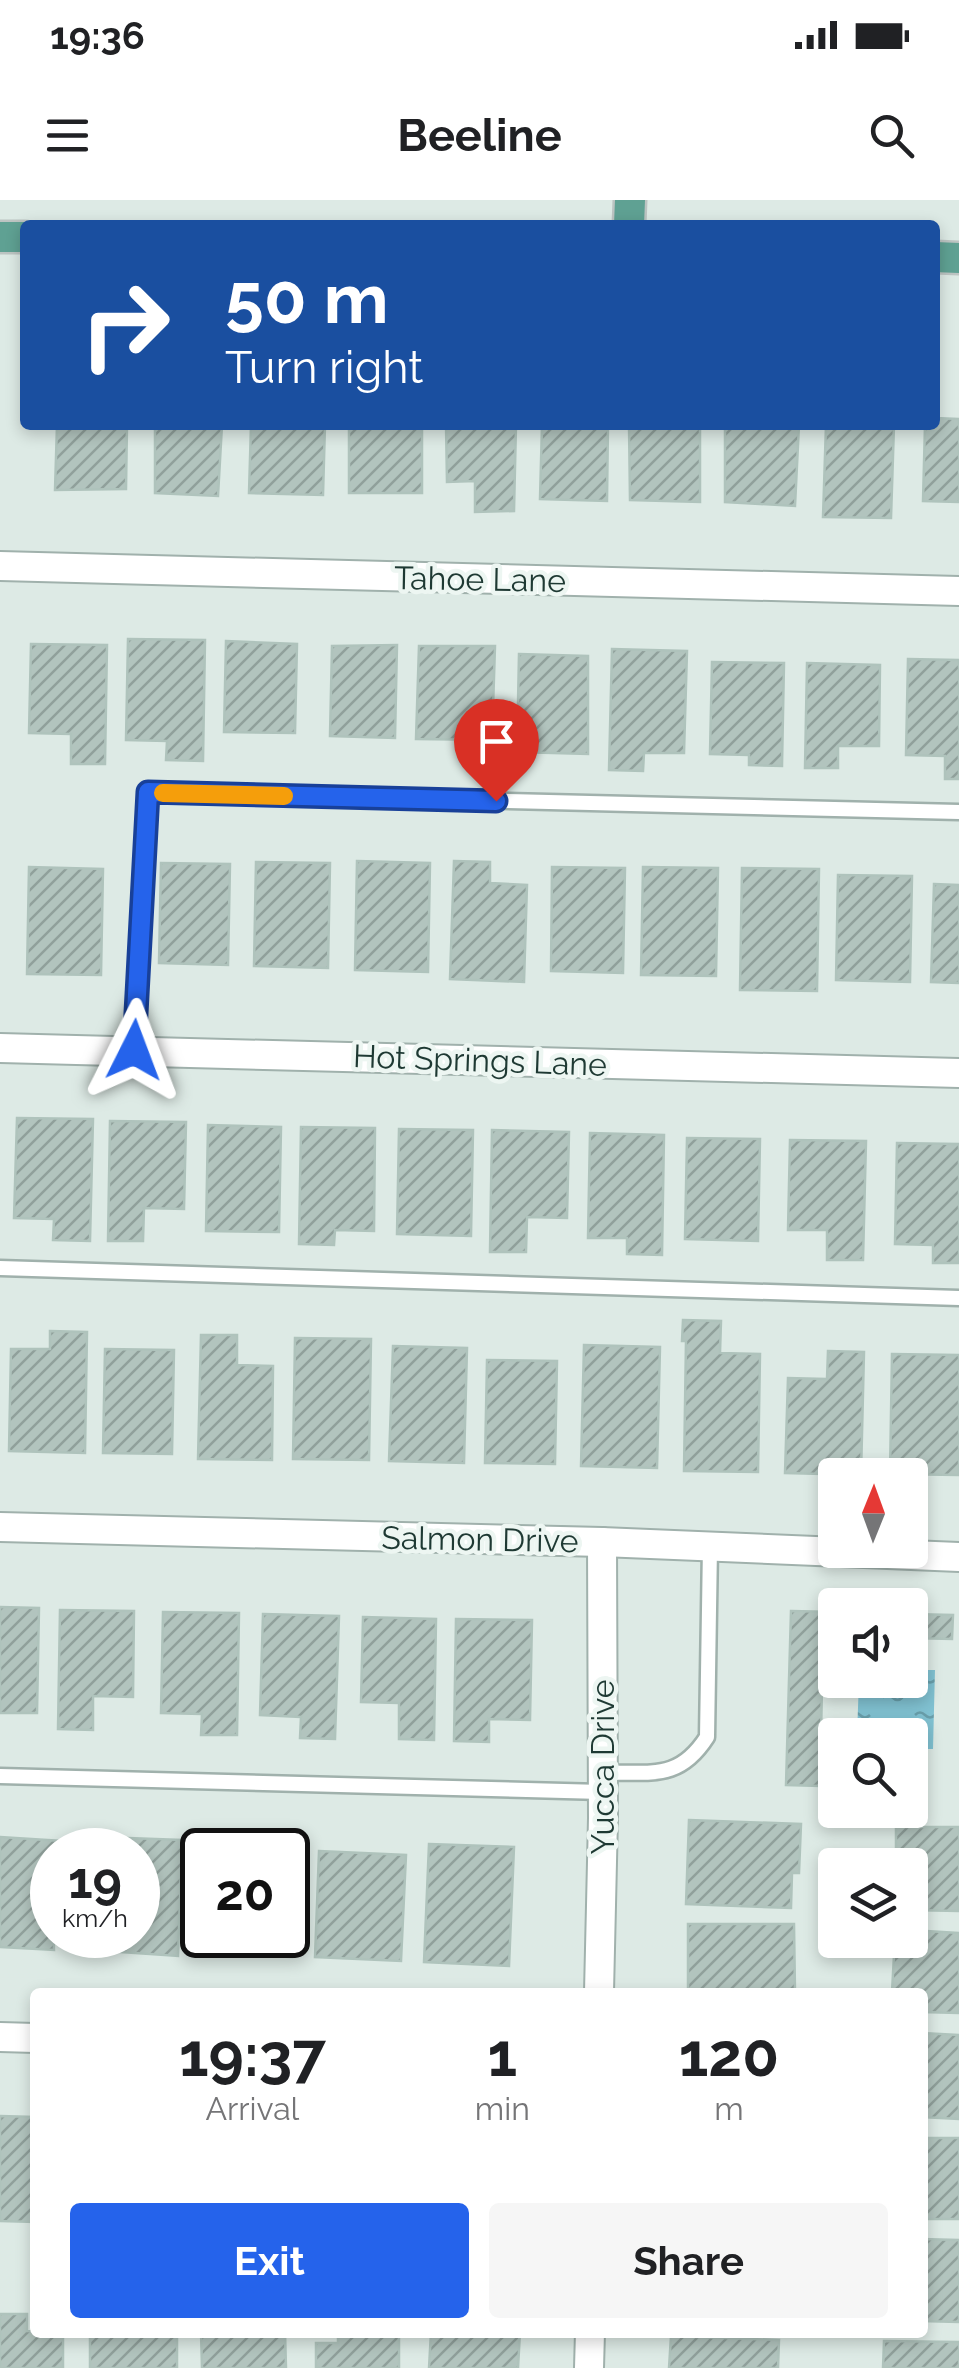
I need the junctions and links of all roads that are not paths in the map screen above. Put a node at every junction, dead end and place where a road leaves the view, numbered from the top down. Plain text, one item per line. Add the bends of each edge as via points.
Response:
1 (0, 566) edge
2 (959, 591) edge
3 (959, 812) edge
4 (0, 1048) edge
5 (134, 1050) junction
6 (959, 1073) edge
7 (0, 1268) edge
8 (959, 1298) edge
9 (0, 1527) edge
10 (602, 1542) junction
11 (710, 1546) junction
12 (959, 1557) edge
13 (0, 1776) edge
14 (602, 1782) junction
15 (599, 1988) edge
16 (0, 2037) edge
17 (30, 2038) edge
18 (590, 2338) edge
19 (589, 2368) edge

1 - 2 street, Tahoe Lane
3 - 5 lane via 148,792
4 - 5 street, Hot Springs Lane
5 - 6 street, Hot Springs Lane
7 - 8 lane
9 - 10 street, Salmon Drive
10 - 11 street, Salmon Drive
10 - 14 street, Yucca Drive
11 - 12 street, Salmon Drive
11 - 14 lane via 707,1736 694,1757 671,1771
13 - 14 lane
14 - 15 street, Yucca Drive
16 - 17 street
18 - 19 street

